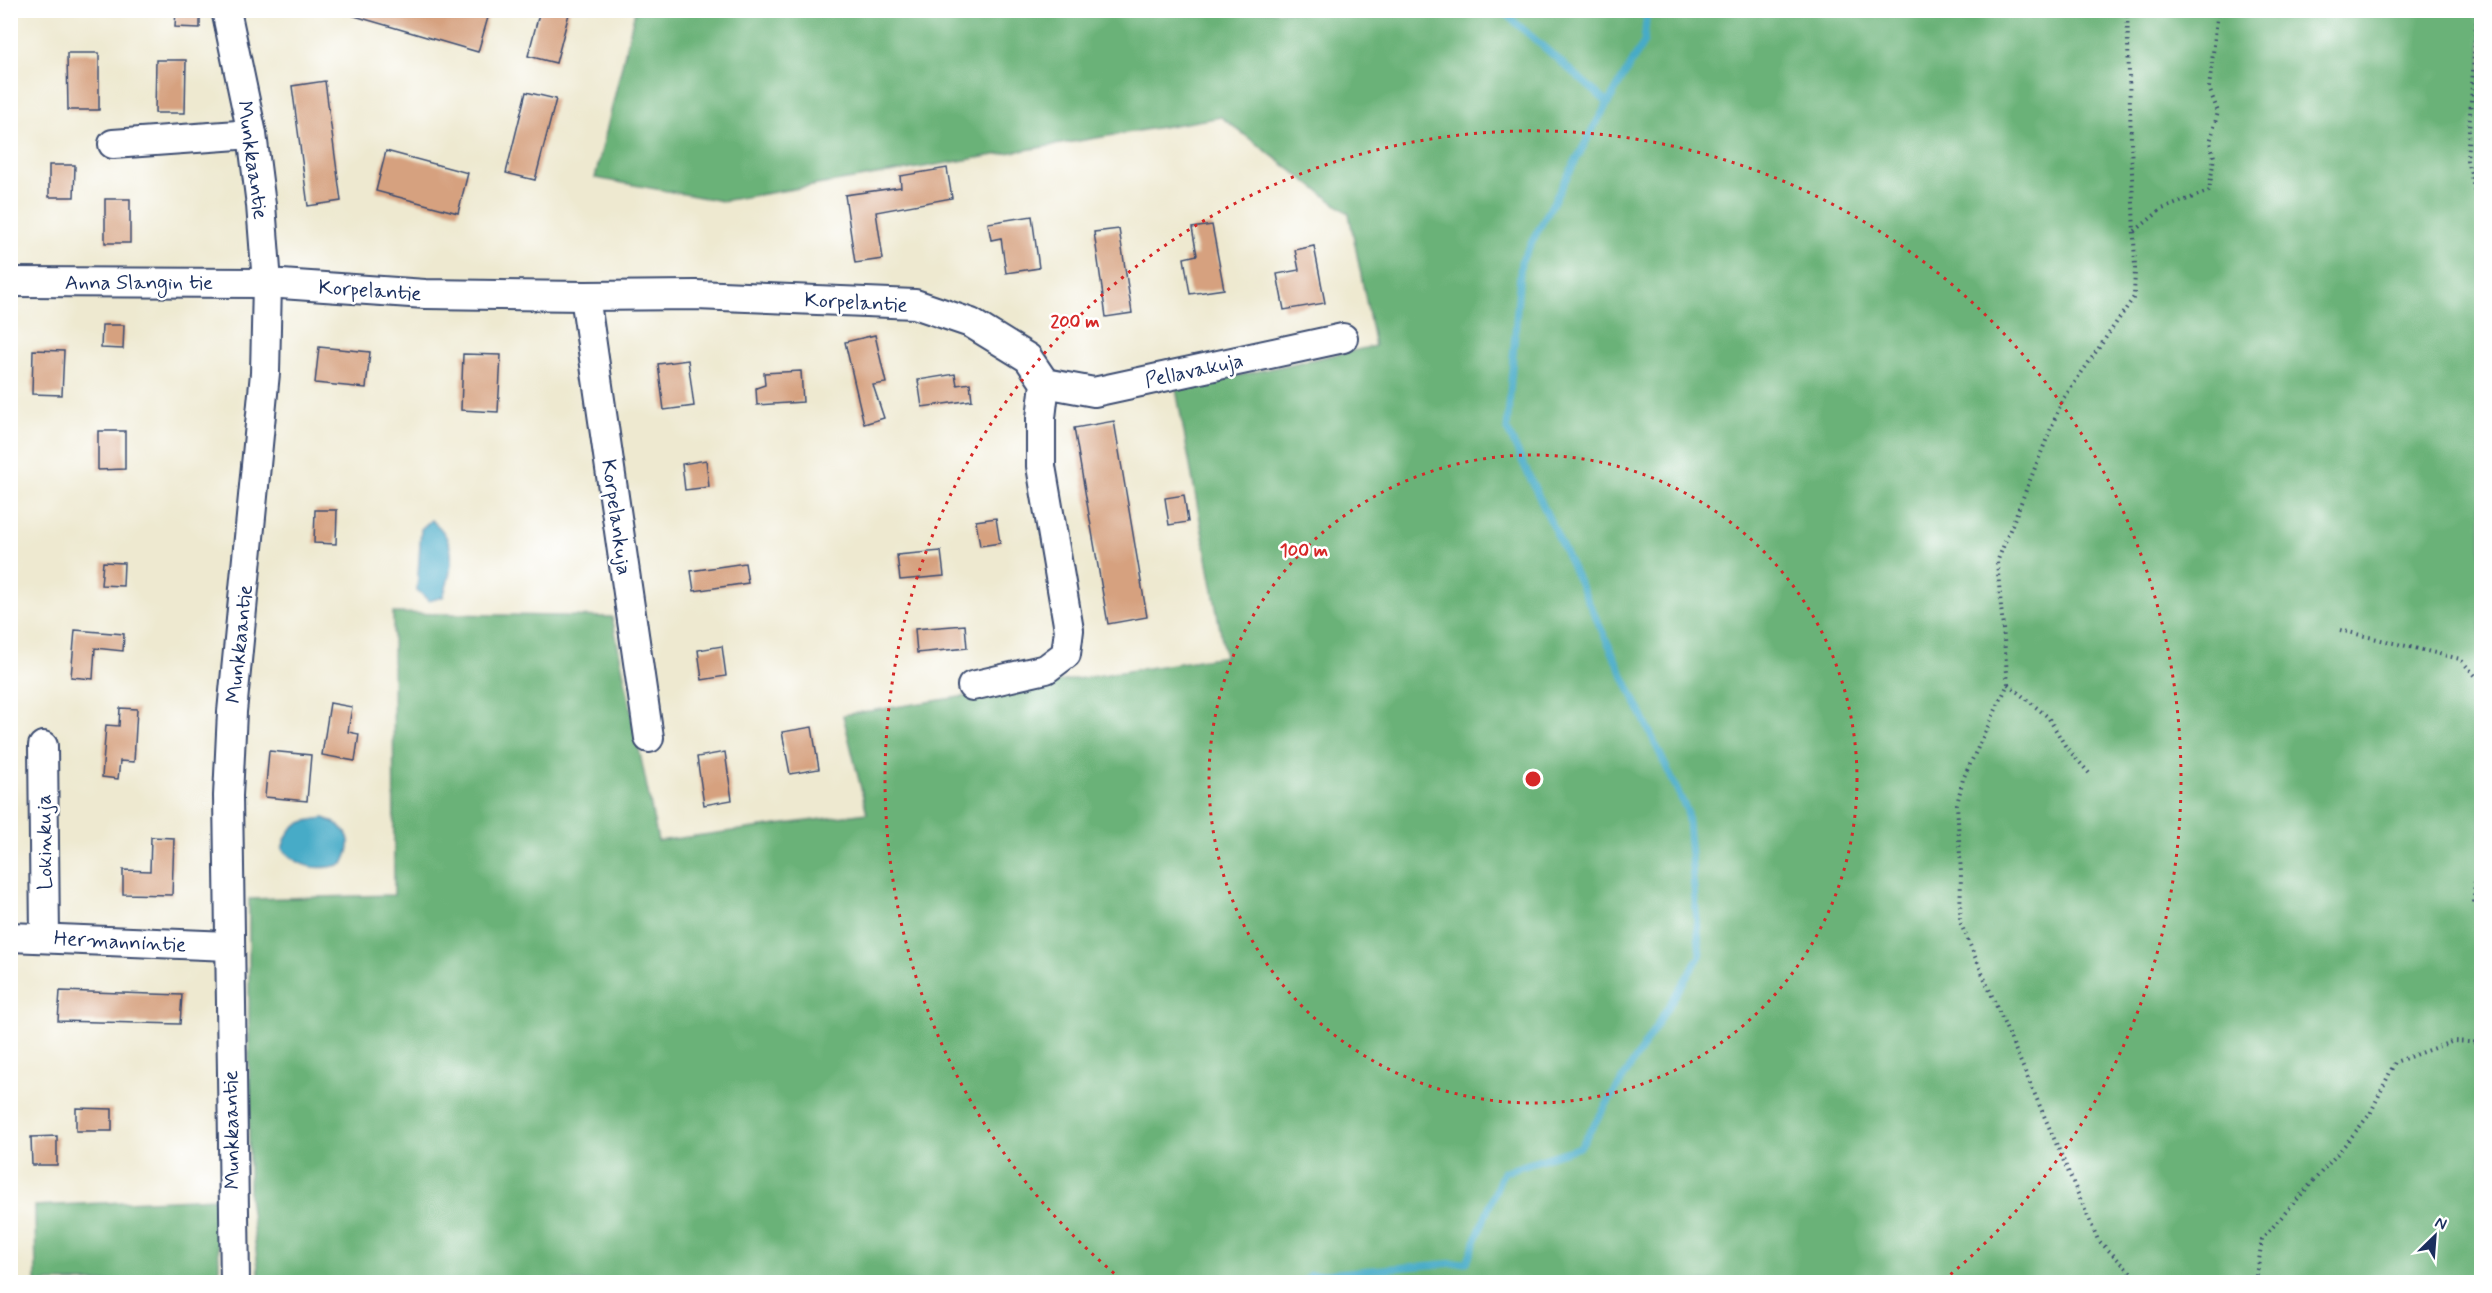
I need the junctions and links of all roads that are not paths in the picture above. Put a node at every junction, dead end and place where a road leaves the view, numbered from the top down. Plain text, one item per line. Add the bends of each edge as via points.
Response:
1 (226, 10) edge
2 (252, 134) junction
3 (113, 144) dead end
4 (10, 282) edge
5 (267, 283) junction
6 (585, 297) junction
7 (1343, 338) dead end
8 (1045, 383) junction
9 (972, 686) dead end
10 (649, 738) dead end
11 (43, 746) dead end
12 (10, 937) edge
13 (45, 937) junction
14 (229, 946) junction
15 (235, 1282) edge

1 - 2 street, Munkkaantie
2 - 3 street
2 - 5 street, Munkkaantie
4 - 5 street, Anna Slangin tie
5 - 6 street, Korpelantie via 425,294
5 - 14 street, Munkkaantie via 266,373 232,712
6 - 8 street, Korpelantie via 696,295 915,304 971,323 1029,358
6 - 10 street, Korpelankuja
7 - 8 street, Pellavakuja via 1094,392
8 - 9 street via 1041,466 1069,630 1066,654 1046,669
11 - 13 street, Lokinkuja
12 - 13 street, Hermannintie
13 - 14 street, Hermannintie
14 - 15 street, Munkkaantie

